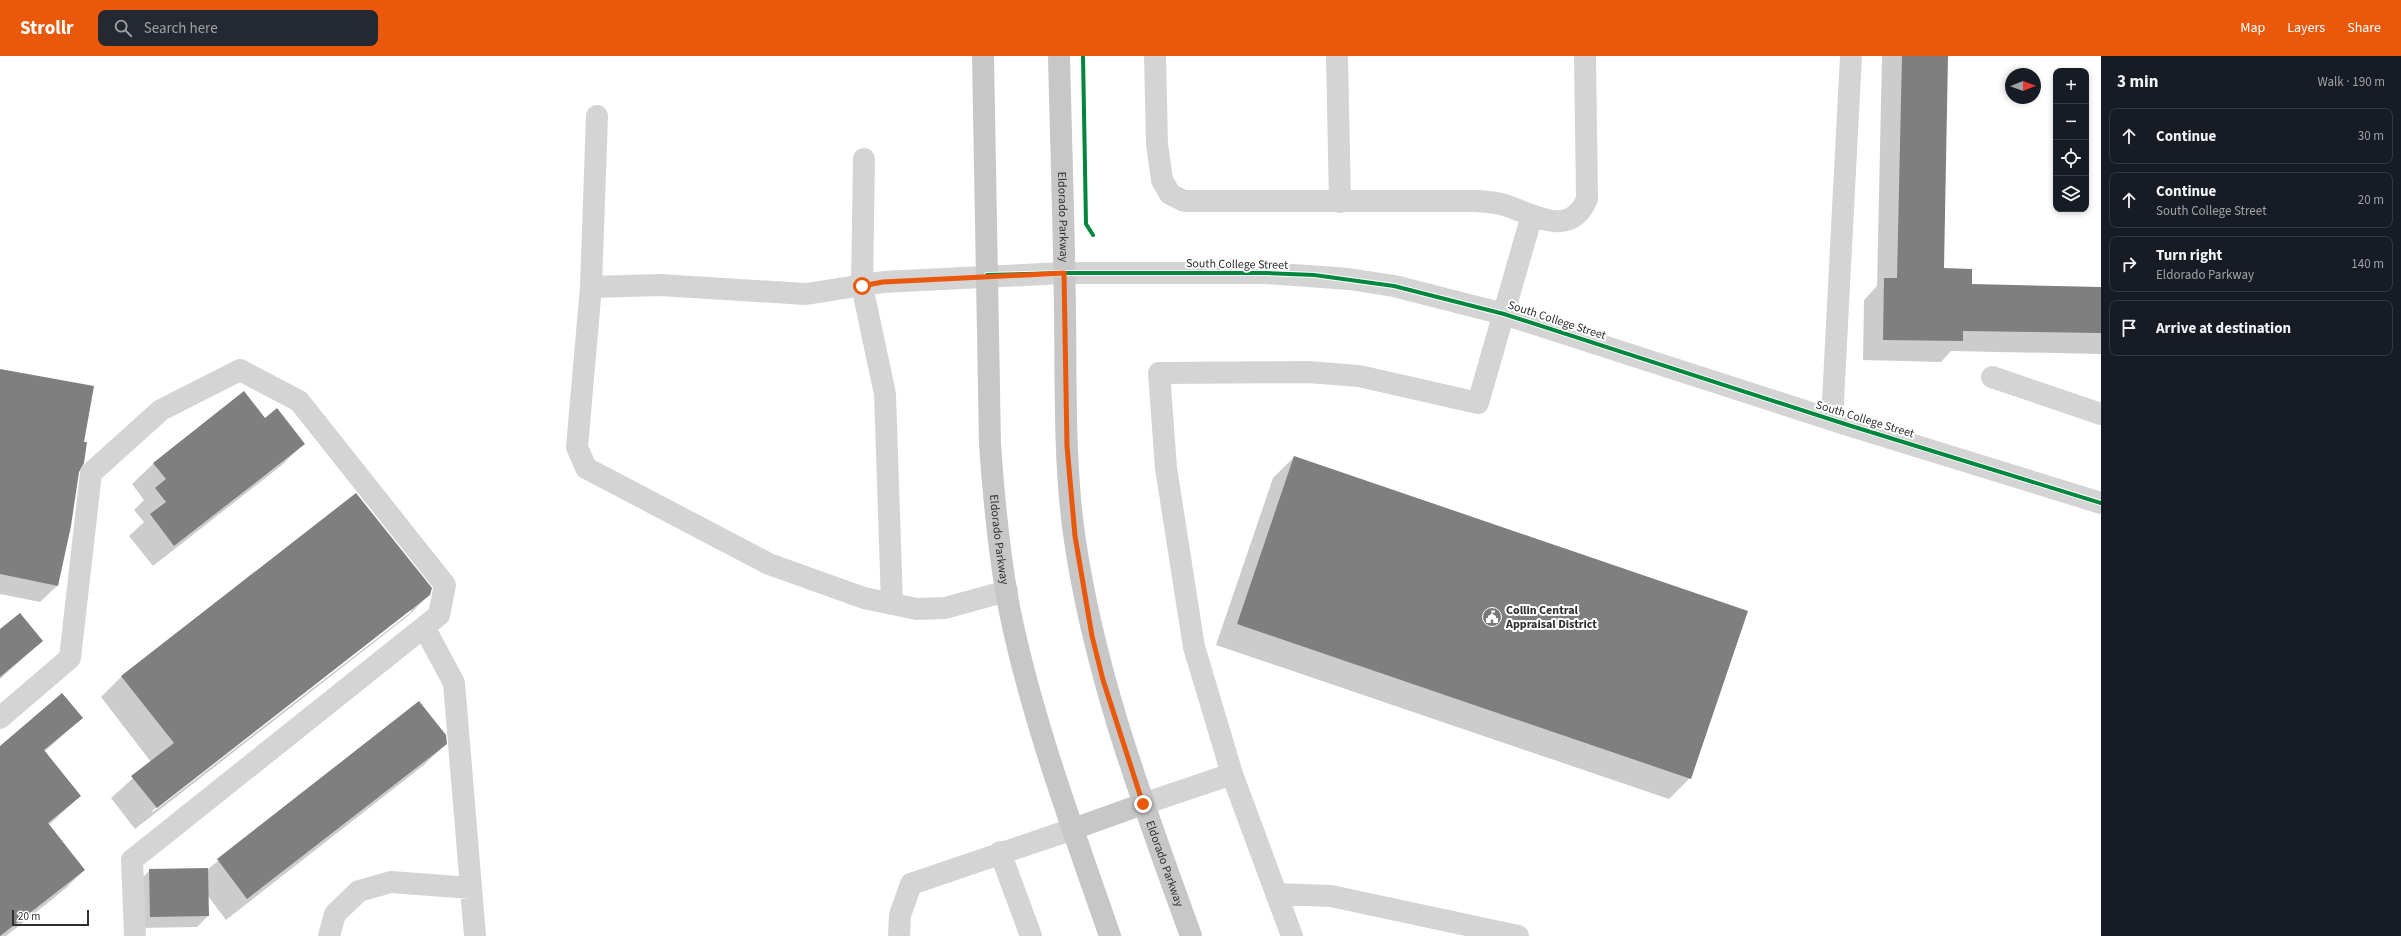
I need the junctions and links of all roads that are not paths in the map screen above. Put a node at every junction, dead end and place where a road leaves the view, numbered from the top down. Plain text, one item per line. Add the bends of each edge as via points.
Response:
1 (983, 56) edge
2 (1059, 56) edge
3 (1155, 56) edge
4 (1337, 56) edge
5 (1585, 56) edge
6 (1851, 56) edge
7 (597, 116) dead end
8 (864, 159) dead end
9 (1340, 202) junction
10 (1532, 215) junction
11 (1064, 273) junction
12 (987, 275) junction
13 (862, 286) junction
14 (591, 287) junction
15 (1504, 314) junction
16 (1992, 377) dead end
17 (2101, 414) edge
18 (1832, 420) junction
19 (2101, 503) edge
20 (1007, 591) junction
21 (892, 603) junction
22 (424, 627) junction
23 (0, 718) edge
24 (1232, 774) junction
25 (1143, 804) junction
26 (1073, 829) junction
27 (1000, 852) junction
28 (471, 888) junction
29 (1276, 894) junction
30 (135, 936) edge
31 (328, 936) edge
32 (475, 936) edge
33 (899, 936) edge
34 (1031, 936) edge
35 (1110, 936) edge
36 (1191, 936) edge
37 (1292, 936) edge
38 (1518, 936) edge

1 - 12 main road, Eldorado Parkway
2 - 11 main road, Eldorado Parkway
3 - 9 street via 1157,144 1162,180 1170,194 1184,201
4 - 9 street
5 - 10 street via 1586,199 1582,211 1566,221 1549,221
6 - 18 street
7 - 14 street
8 - 13 street
9 - 10 street via 1477,201 1501,204
10 - 15 street
11 - 12 street, South College Street
11 - 15 street, South College Street via 1314,275 1394,286
11 - 25 main road, Eldorado Parkway via 1067,446 1075,536 1092,636
12 - 13 street, South College Street via 883,282
12 - 20 main road, Eldorado Parkway via 990,444 994,505
13 - 14 street, South College Street via 806,294 660,285
13 - 21 street via 885,394
14 - 21 street via 577,447 586,468 769,564 864,598
15 - 18 street, South College Street
15 - 24 street via 1478,403 1359,376 1308,372 1159,374 1166,468 1194,647
16 - 17 street
18 - 19 street, South College Street
20 - 21 street via 945,608 917,609
20 - 26 main road, Eldorado Parkway via 1039,729
22 - 23 street via 439,615 445,585 299,401 240,370 161,410 91,473 70,658
22 - 28 street via 454,683
22 - 30 street via 132,860
24 - 25 street
24 - 29 street
25 - 26 main road
25 - 36 main road, Eldorado Parkway
26 - 27 street
26 - 35 main road, Eldorado Parkway
27 - 33 street via 911,884 900,915
27 - 34 street
28 - 31 street via 391,882 359,892 335,914
28 - 32 street
29 - 37 street
29 - 38 street via 1331,896

